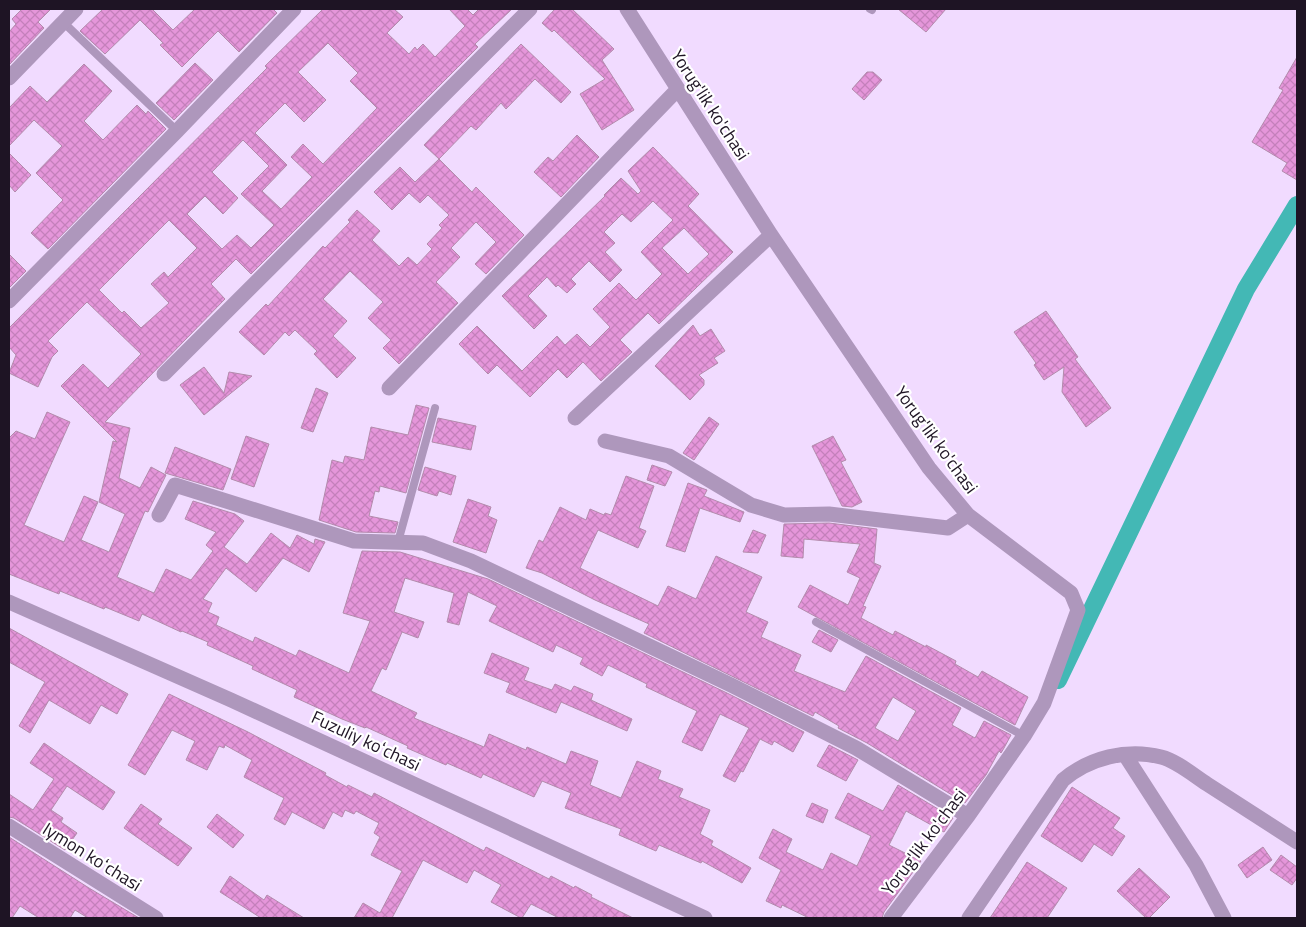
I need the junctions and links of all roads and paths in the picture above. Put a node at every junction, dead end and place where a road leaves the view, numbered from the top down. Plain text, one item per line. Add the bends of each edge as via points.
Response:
1 (76, 9) edge
2 (294, 9) edge
3 (530, 9) edge
4 (626, 9) edge
5 (63, 22) junction
6 (9, 78) edge
7 (677, 90) junction
8 (178, 131) junction
9 (771, 235) junction
10 (9, 301) edge
11 (164, 374) dead end
12 (389, 388) dead end
13 (435, 408) dead end
14 (575, 418) dead end
15 (605, 441) dead end
16 (159, 515) dead end
17 (968, 515) junction
18 (398, 542) junction
19 (9, 602) edge
20 (816, 622) dead end
21 (1024, 736) junction
22 (1124, 755) junction
23 (968, 816) junction
24 (9, 826) edge
25 (1297, 842) edge
26 (972, 917) edge
27 (156, 918) edge
28 (705, 918) edge
29 (891, 918) edge
30 (1224, 918) edge

1 - 5 street
2 - 8 street
3 - 11 street
4 - 7 street, Yorug'lik ko'chasi
5 - 6 street
5 - 8 lane
7 - 9 street, Yorug'lik ko'chasi
7 - 12 street
8 - 10 street
9 - 14 street
9 - 17 street, Yorug'lik ko'chasi via 929,468
13 - 18 lane
15 - 17 street via 669,456 751,505 784,515 829,514 948,528
16 - 18 street via 175,485 354,541
17 - 21 street, Yorug'lik ko'chasi via 1071,593 1078,610 1044,703
18 - 23 street via 423,543 471,561 714,676 856,748
19 - 28 street, Fuzuliy koʻchasi via 231,700
20 - 21 lane
21 - 23 street, Yorug'lik ko'chasi
22 - 25 street via 1162,757
22 - 26 street via 1091,761 1064,780
22 - 30 street via 1196,865
23 - 29 street, Yorug'lik ko'chasi
24 - 27 street, Iymon koʻchasi

